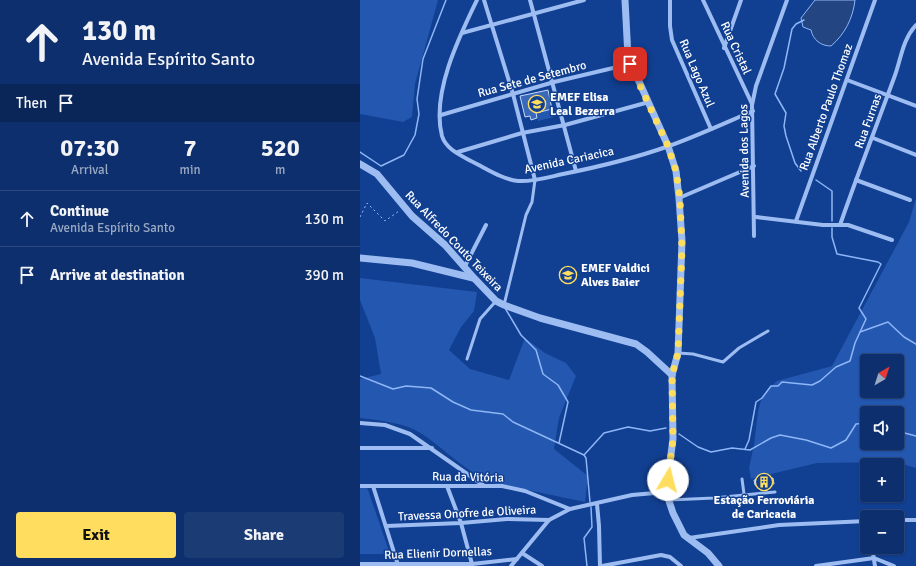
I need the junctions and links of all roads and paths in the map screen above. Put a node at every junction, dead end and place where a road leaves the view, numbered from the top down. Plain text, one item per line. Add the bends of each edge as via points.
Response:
1 (477, 0) edge
2 (484, 0) edge
3 (530, 0) edge
4 (584, 0) edge
5 (625, 0) edge
6 (670, 0) edge
7 (703, 0) edge
8 (741, 0) edge
9 (787, 0) edge
10 (875, 0) edge
11 (534, 14) junction
12 (916, 25) edge
13 (491, 26) junction
14 (462, 33) junction
15 (724, 48) junction
16 (630, 64) junction
17 (847, 80) junction
18 (554, 82) junction
19 (513, 94) junction
20 (888, 96) junction
21 (648, 102) junction
22 (752, 105) junction
23 (916, 106) edge
24 (753, 111) junction
25 (441, 115) junction
26 (565, 125) junction
27 (711, 129) junction
28 (522, 133) junction
29 (873, 138) junction
30 (668, 146) junction
31 (458, 152) junction
32 (916, 155) edge
33 (360, 164) edge
34 (754, 166) junction
35 (576, 171) junction
36 (535, 180) junction
37 (856, 180) junction
38 (680, 198) junction
39 (910, 200) dead end
40 (404, 207) junction
41 (360, 217) edge
42 (756, 217) junction
43 (796, 221) junction
44 (486, 225) dead end
45 (840, 225) junction
46 (754, 236) dead end
47 (892, 240) dead end
48 (360, 258) edge
49 (464, 268) junction
50 (474, 278) junction
51 (496, 301) junction
52 (504, 305) junction
53 (768, 331) dead end
54 (678, 353) junction
55 (467, 359) dead end
56 (672, 375) junction
57 (360, 423) edge
58 (360, 448) edge
59 (433, 448) junction
60 (742, 479) dead end
61 (484, 485) junction
62 (360, 486) edge
63 (373, 486) junction
64 (447, 486) junction
65 (775, 492) dead end
66 (744, 494) junction
67 (667, 496) junction
68 (597, 504) junction
69 (570, 509) junction
70 (549, 520) junction
71 (904, 520) edge
72 (916, 520) edge
73 (860, 521) edge
74 (462, 524) junction
75 (386, 526) junction
76 (687, 538) junction
77 (522, 553) junction
78 (873, 554) edge
79 (874, 558) junction
80 (517, 559) junction
81 (360, 564) edge
82 (472, 564) junction
83 (398, 565) edge
84 (511, 566) edge
85 (542, 566) edge
86 (601, 566) edge
87 (680, 566) edge
88 (718, 566) edge
89 (816, 566) edge
90 (875, 566) edge
91 (894, 566) edge

1 - 14 street, Avenida Cariacica
2 - 13 street
3 - 11 street
4 - 11 street
5 - 16 street
6 - 27 street, Rua Lago Azul via 672,40
7 - 15 street, Rua Cristal
8 - 15 street
9 - 22 street, Avenida dos Lagos via 756,86
10 - 17 street, Rua Alberto Paulo Thomaz
11 - 13 street
11 - 18 street
12 - 20 street, Rua Furnas via 906,40
13 - 14 street
13 - 19 street
14 - 25 street, Avenida Cariacica via 446,77
15 - 22 street, Rua Cristal
16 - 18 street, Rua Sete de Setembro
16 - 21 street
17 - 20 street
17 - 43 street, Rua Alberto Paulo Thomaz
18 - 19 street, Rua Sete de Setembro
18 - 26 street
19 - 25 street, Rua Sete de Setembro
19 - 28 street
20 - 23 street
20 - 29 street, Rua Furnas
21 - 26 street
21 - 30 street
22 - 24 street, Avenida dos Lagos
24 - 27 street, Avenida Cariacica
24 - 34 street, Avenida dos Lagos
25 - 31 street, Avenida Cariacica via 443,140 449,148
26 - 28 street
26 - 35 street
27 - 30 street, Avenida Cariacica
28 - 31 street
28 - 36 street
29 - 32 street
29 - 37 street, Rua Furnas
30 - 35 street, Avenida Cariacica
30 - 38 street via 676,171
31 - 36 street, Avenida Cariacica via 507,178
33 - 40 street, Rua Alfredo Couto Teixeira via 377,174
34 - 38 street
34 - 42 street, Avenida dos Lagos
35 - 36 street, Avenida Cariacica
36 - 52 lane via 532,202 526,215
37 - 39 street
37 - 45 street, Rua Furnas
38 - 54 street via 682,241
40 - 41 path via 385,221 367,203
40 - 49 street, Rua Alfredo Couto Teixeira via 445,245
42 - 43 street
42 - 46 street, Avenida dos Lagos
43 - 45 street via 823,226
44 - 49 street
45 - 47 street via 853,226
48 - 50 street via 412,263
49 - 50 street, Rua Alfredo Couto Teixeira
50 - 51 street, Rua Alfredo Couto Teixeira
51 - 52 street, Rua Alfredo Couto Teixeira
51 - 55 lane via 480,319
52 - 56 street, Rua Alfredo Couto Teixeira via 540,318 636,344
53 - 54 lane via 739,348 723,362
54 - 56 street
56 - 67 street via 673,439
57 - 59 street via 402,430
58 - 59 street
59 - 61 street
60 - 66 lane
61 - 64 street, Rua da Vitória
61 - 69 street, Rua da Vitória via 512,488
62 - 63 street, Rua da Vitória
63 - 64 street, Rua da Vitória
63 - 75 street
64 - 74 street
65 - 66 lane
66 - 67 lane via 714,498
67 - 68 street via 632,495
67 - 76 street
68 - 69 street
68 - 86 street
69 - 70 street
70 - 74 street, Travessa Onofre de Oliveira via 507,519
70 - 77 street
71 - 72 street
73 - 76 street via 779,524
74 - 75 street, Travessa Onofre de Oliveira
74 - 82 street
75 - 83 street
76 - 88 street via 708,553
77 - 80 street
77 - 85 street
78 - 79 street
79 - 89 street
79 - 90 street
79 - 91 street
80 - 82 street, Rua Elienir Dornellas
80 - 84 street
81 - 83 street, Rua Elienir Dornellas
82 - 83 street, Rua Elienir Dornellas
86 - 87 street via 661,556 670,557

